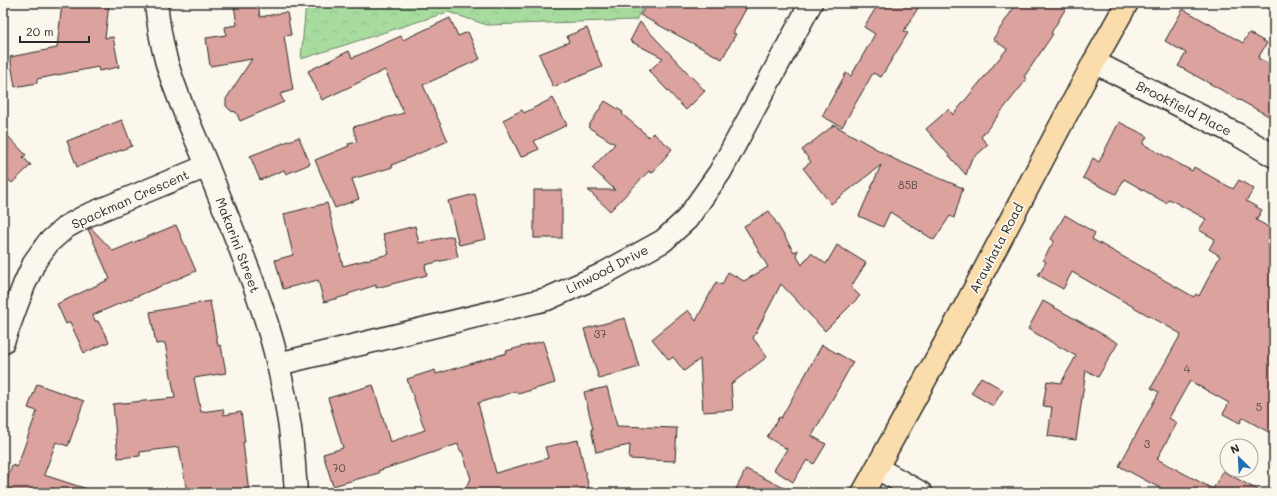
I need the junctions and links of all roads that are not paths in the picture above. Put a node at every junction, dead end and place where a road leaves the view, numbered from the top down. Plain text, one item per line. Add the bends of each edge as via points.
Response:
1 (156, 3) edge
2 (810, 3) edge
3 (1127, 3) edge
4 (1094, 62) junction
5 (1274, 156) edge
6 (208, 166) junction
7 (3, 342) edge
8 (278, 364) junction
9 (877, 468) junction
10 (296, 493) edge
11 (863, 493) edge
12 (921, 493) edge

1 - 6 street, Makarini Street via 166,60
2 - 8 street, Linwood Drive via 720,172 687,219 663,241 601,275 547,299
3 - 4 main road, Arawhata Road
4 - 5 street, Brookfield Place
4 - 9 main road, Arawhata Road
6 - 7 street, Spackman Crescent via 86,216 60,232 35,261
6 - 8 street, Makarini Street via 253,281
8 - 10 street, Makarini Street via 287,409
9 - 11 main road, Arawhata Road
9 - 12 street

